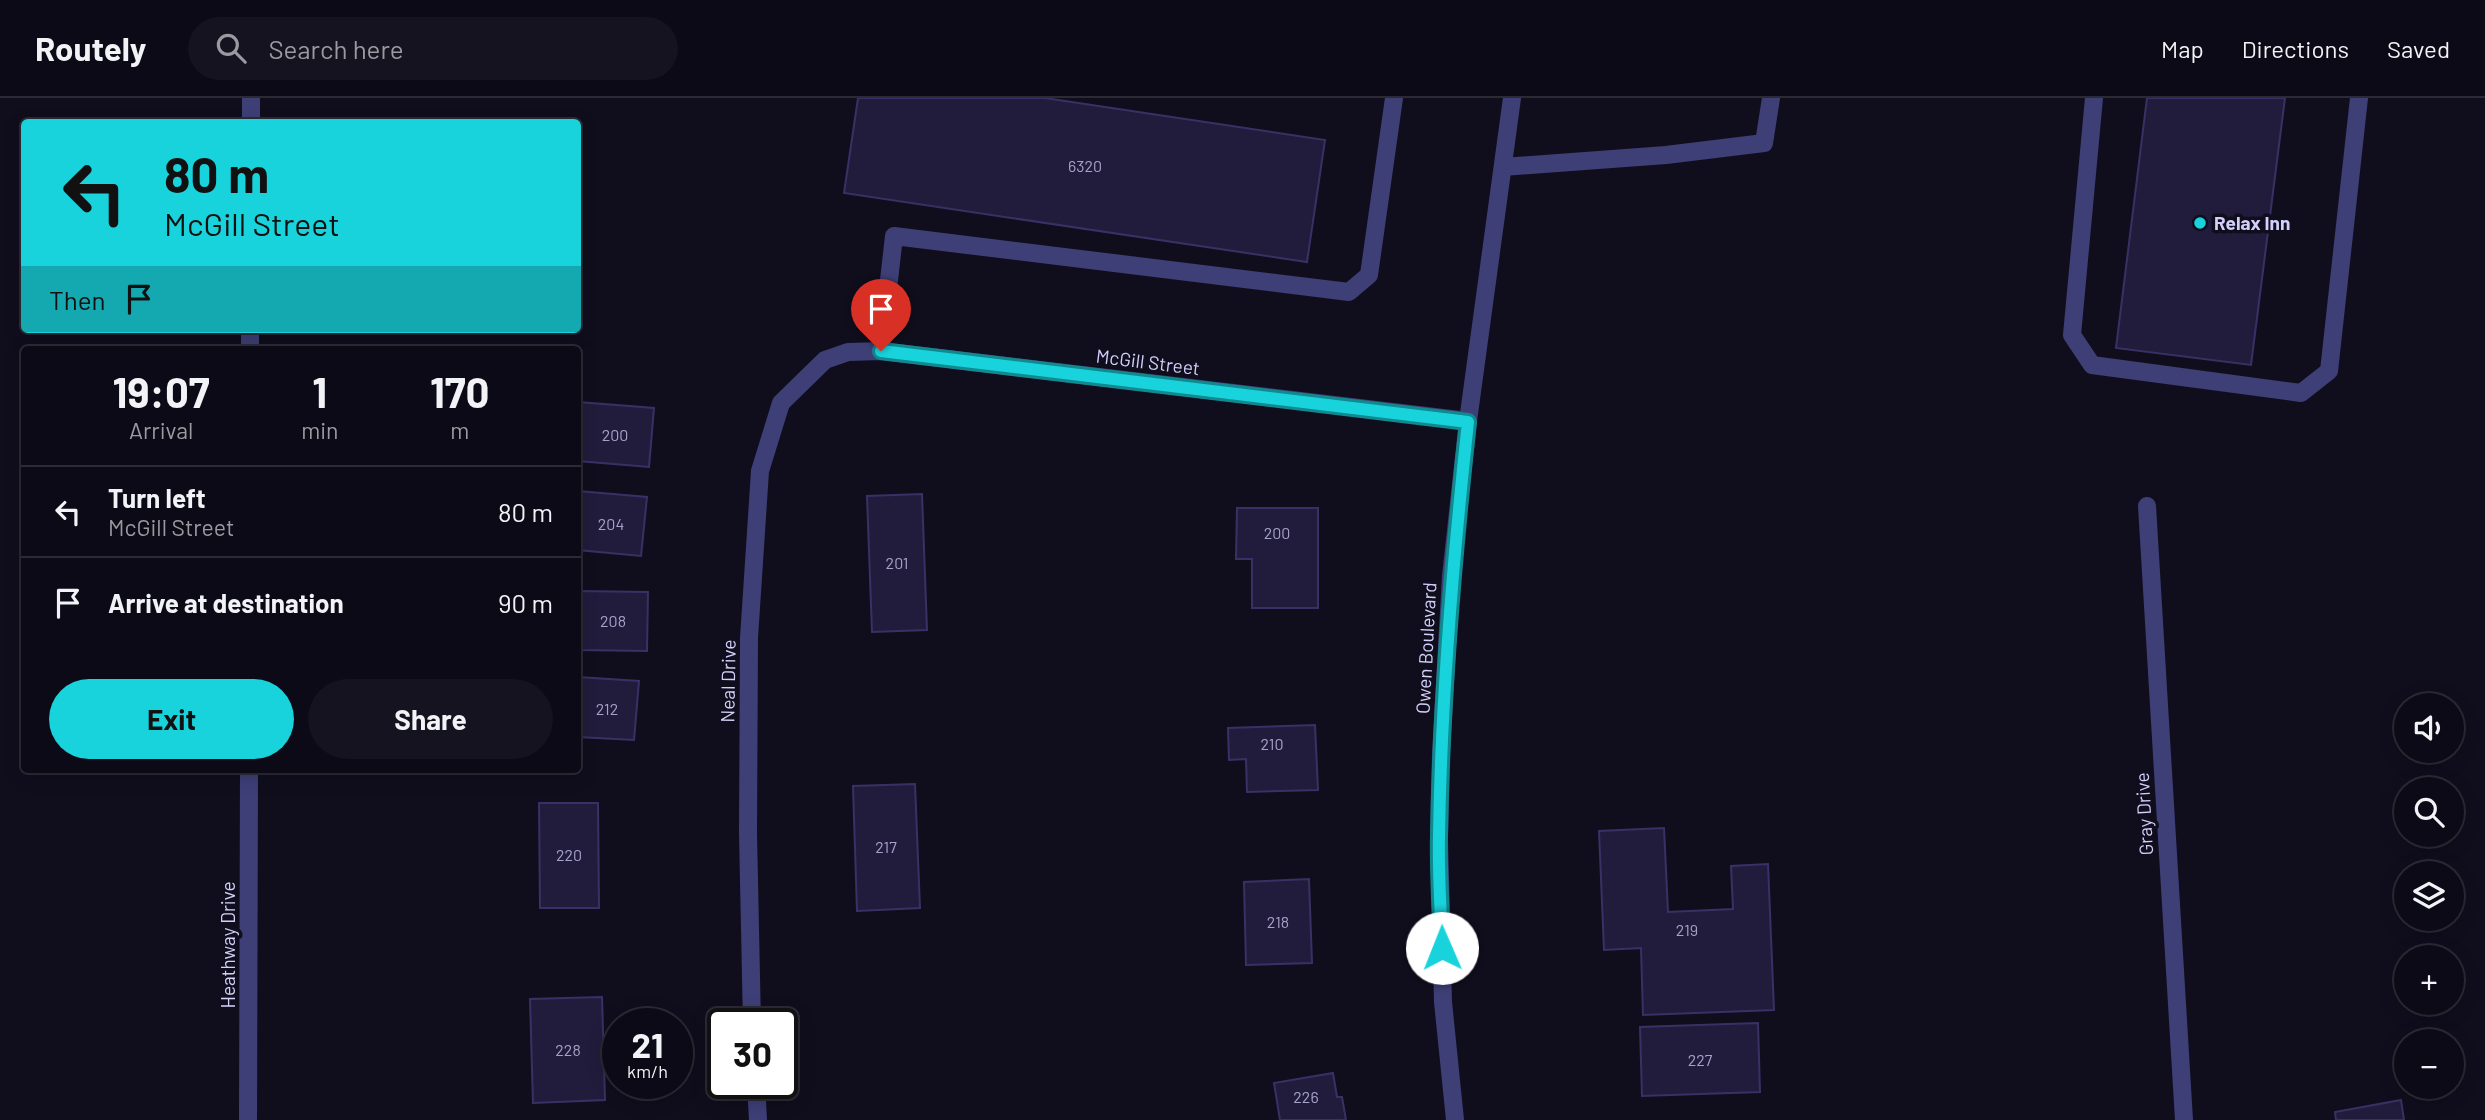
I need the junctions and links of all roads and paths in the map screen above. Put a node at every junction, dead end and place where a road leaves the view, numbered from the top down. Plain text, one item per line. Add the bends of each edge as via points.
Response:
1 (251, 98) edge
2 (1394, 98) edge
3 (1512, 98) edge
4 (1771, 98) edge
5 (2094, 98) edge
6 (2359, 98) edge
7 (251, 119) edge
8 (1503, 167) junction
9 (881, 351) junction
10 (825, 360) joint
11 (1468, 422) junction
12 (2147, 506) dead end
13 (249, 773) edge
14 (752, 1008) edge
15 (757, 1099) edge
16 (248, 1120) edge
17 (758, 1120) edge
18 (1455, 1120) edge
19 (2184, 1120) edge

1 - 7 street
2 - 9 street via 1369,275 1349,292 894,236
3 - 8 street, Owen Boulevard
4 - 8 street via 1764,143
5 - 6 street via 2072,335 2092,365 2301,393 2329,371
8 - 11 street, Owen Boulevard
9 - 10 street, McGill Street via 848,352
9 - 11 street, McGill Street
10 - 14 street, Neal Drive via 781,403 760,471 750,638
11 - 18 street, Owen Boulevard via 1451,576 1439,839 1443,1002
12 - 19 street, Gray Drive
13 - 16 street, Heathway Drive
15 - 17 street

